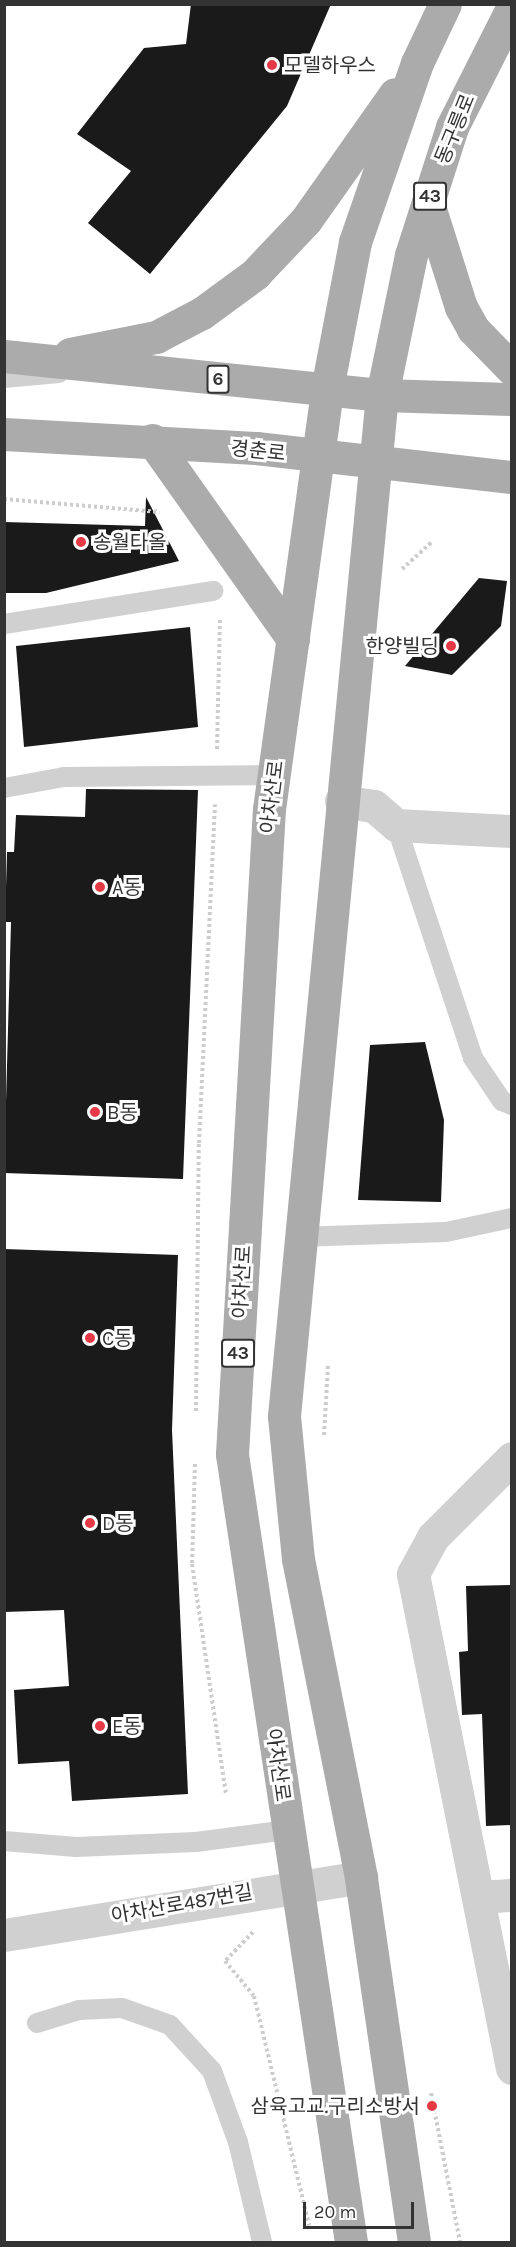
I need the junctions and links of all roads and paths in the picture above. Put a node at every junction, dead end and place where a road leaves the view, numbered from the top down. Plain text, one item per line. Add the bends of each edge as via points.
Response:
1 (445, 4) edge
2 (507, 27) edge
3 (417, 63) junction
4 (428, 203) junction
5 (4, 356) edge
6 (48, 358) junction
7 (110, 368) junction
8 (512, 369) edge
9 (4, 378) edge
10 (327, 389) junction
11 (382, 395) junction
12 (512, 399) edge
13 (4, 434) edge
14 (152, 440) junction
15 (317, 458) junction
16 (377, 464) junction
17 (512, 477) edge
18 (4, 499) edge
19 (169, 517) dead end
20 (433, 540) dead end
21 (399, 580) dead end
22 (213, 591) joint
23 (4, 624) edge
24 (293, 639) junction
25 (216, 775) junction
26 (274, 775) junction
27 (4, 788) edge
28 (341, 801) junction
29 (396, 825) junction
30 (512, 831) edge
31 (512, 1105) edge
32 (512, 1218) edge
33 (297, 1237) junction
34 (196, 1423) dead end
35 (195, 1458) dead end
36 (512, 1458) edge
37 (226, 1794) dead end
38 (287, 1830) junction
39 (4, 1841) edge
40 (361, 1877) junction
41 (296, 1883) junction
42 (496, 1896) edge
43 (254, 1931) dead end
44 (4, 1935) edge
45 (37, 2023) dead end
46 (512, 2068) edge
47 (311, 2234) dead end
48 (262, 2242) edge
49 (351, 2242) edge
50 (414, 2242) edge

1 - 3 main road, 43
2 - 4 main road, 동구릉로 / 43 via 452,127
3 - 6 main road via 306,220 255,274 202,313 156,337
3 - 10 main road, 43 via 345,276
4 - 8 main road via 461,307 473,329
4 - 11 main road, 동구릉로 / 43 via 396,316
5 - 6 main road, 6
6 - 7 main road, 6
7 - 9 lane
7 - 10 main road, 6
10 - 11 main road, 6
10 - 15 main road, 아차산로 / 43
11 - 12 main road, 6
11 - 16 main road, 43
13 - 14 main road, 경춘로
14 - 15 main road, 경춘로
14 - 24 main road
15 - 16 main road, 경춘로
15 - 24 main road, 아차산로 / 43
16 - 17 main road, 경춘로
16 - 28 main road, 43
18 - 19 path
20 - 21 path via 406,563
22 - 23 lane
22 - 25 path via 223,629
24 - 26 main road, 아차산로 / 43
25 - 26 lane
25 - 27 lane via 64,777
25 - 34 path via 199,1143
26 - 38 main road, 아차산로 / 43 via 232,1454
28 - 29 street via 374,806
28 - 33 main road, 43
29 - 30 street
29 - 31 lane via 473,1058 502,1101
32 - 33 lane via 446,1232
33 - 40 main road, 43 via 284,1416 298,1559
35 - 37 path via 192,1564
36 - 42 street via 434,1537 413,1574
38 - 39 lane via 76,1848
38 - 41 main road, 아차산로 / 43
40 - 41 street, 아차산로487번길
40 - 50 main road, 43
41 - 44 street, 아차산로487번길
41 - 49 main road, 아차산로 / 43
42 - 46 street
43 - 47 path via 225,1961 254,1996
45 - 48 lane via 79,2010 122,2008 170,2025 212,2071 238,2142

